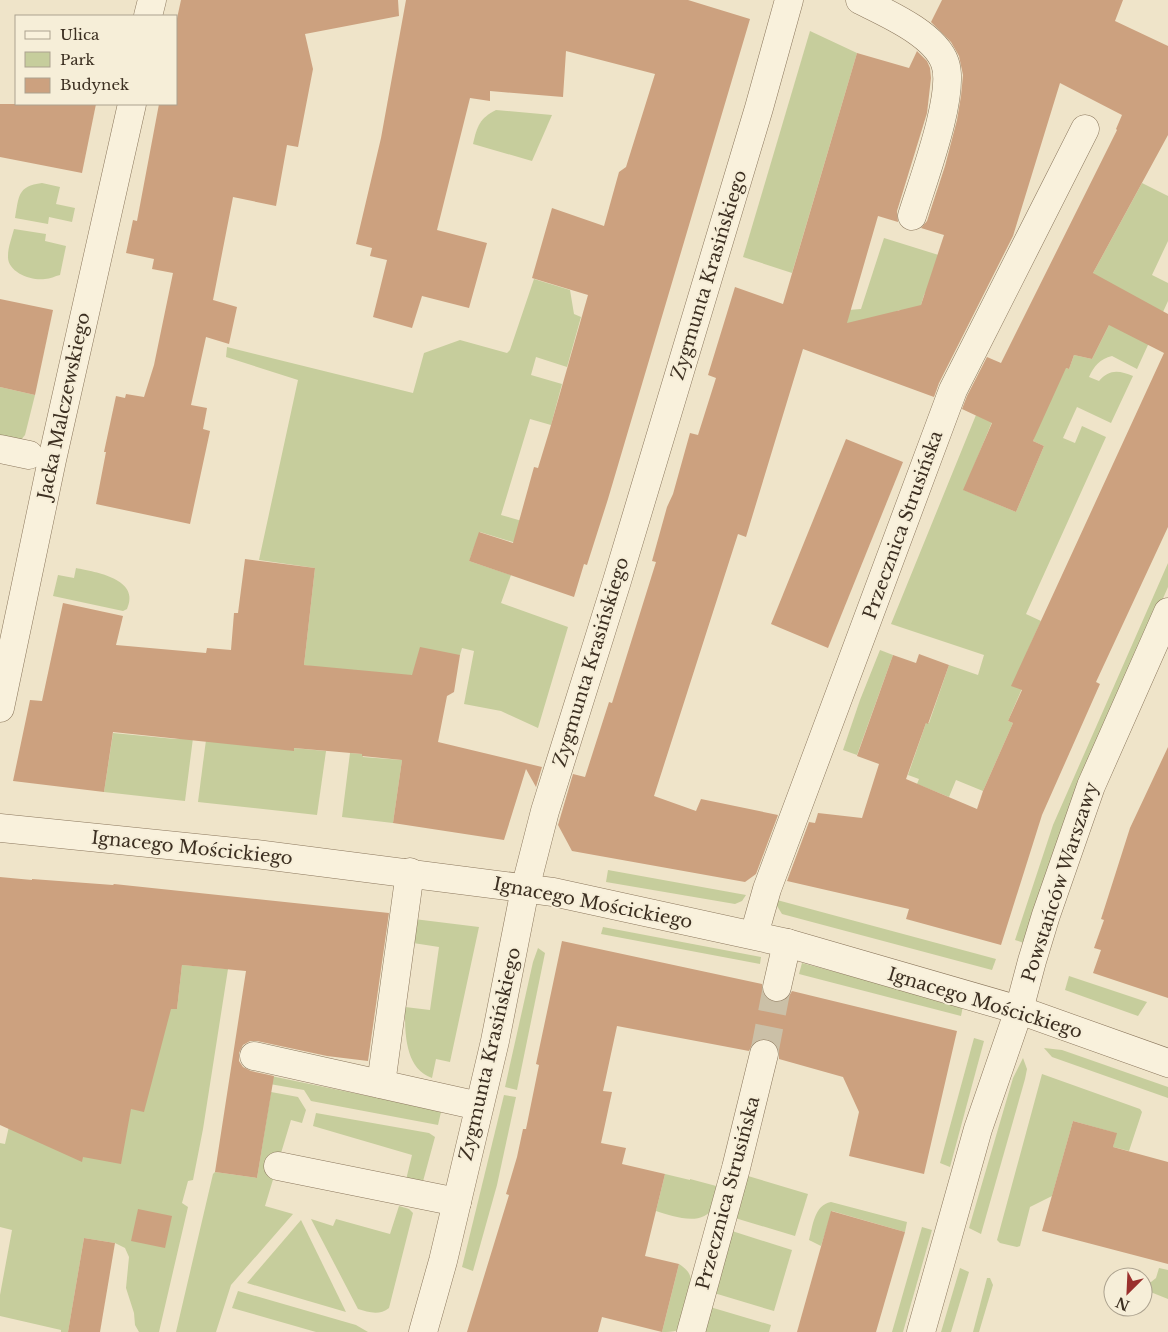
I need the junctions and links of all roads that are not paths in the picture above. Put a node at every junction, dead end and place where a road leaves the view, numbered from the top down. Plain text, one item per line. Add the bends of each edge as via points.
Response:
1 (152, 0) edge
2 (788, 0) edge
3 (860, 0) edge
4 (148, 15) edge
5 (132, 105) edge
6 (1085, 129) dead end
7 (912, 216) dead end
8 (0, 449) edge
9 (29, 455) dead end
10 (1168, 612) edge
11 (0, 708) edge
12 (0, 828) edge
13 (410, 872) junction
14 (525, 889) junction
15 (754, 934) junction
16 (787, 942) junction
17 (777, 987) tunnel mouth
18 (1019, 1010) junction
19 (764, 1054) tunnel mouth
20 (254, 1056) dead end
21 (1168, 1063) edge
22 (381, 1084) junction
23 (479, 1106) junction
24 (278, 1166) dead end
25 (457, 1202) junction
26 (423, 1332) edge
27 (691, 1332) edge
28 (921, 1332) edge

1 - 4 street
2 - 14 street, Zygmunta Krasińskiego via 617,581 545,811
3 - 7 street via 904,22 933,45 945,63 948,87 942,119
5 - 11 street, Jacka Malczewskiego
6 - 15 street, Przecznica Strusińska via 953,390 767,889
8 - 9 street
10 - 18 street, Powstańców Warszawy via 1091,786 1044,924
12 - 13 street, Ignacego Mościckiego
13 - 14 street, Ignacego Mościckiego
13 - 22 street
14 - 15 street, Ignacego Mościckiego
14 - 23 street, Zygmunta Krasińskiego
15 - 16 street, Ignacego Mościckiego
16 - 17 street
16 - 18 street, Ignacego Mościckiego
18 - 21 street, Ignacego Mościckiego
18 - 28 street, Powstańców Warszawy via 978,1129
19 - 27 street, Przecznica Strusińska
20 - 22 street
22 - 23 street
23 - 25 street, Zygmunta Krasińskiego
24 - 25 street
25 - 26 street, Zygmunta Krasińskiego

